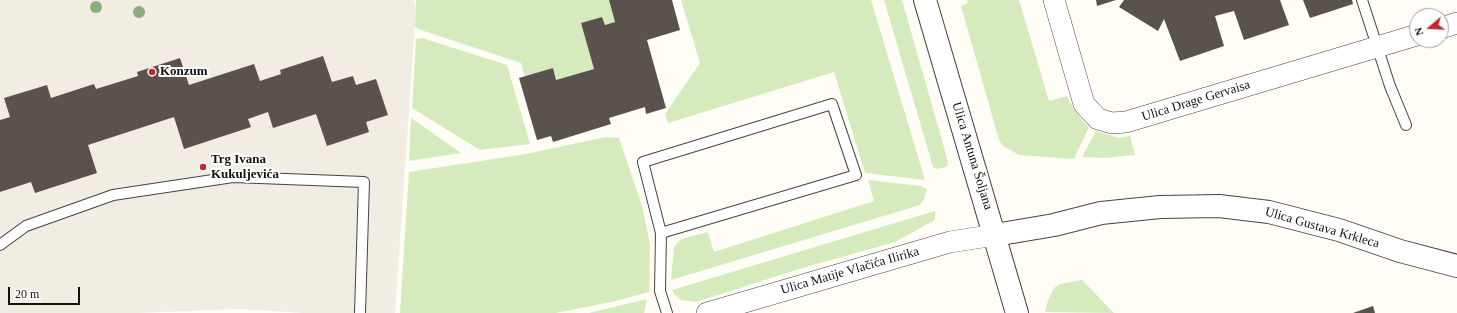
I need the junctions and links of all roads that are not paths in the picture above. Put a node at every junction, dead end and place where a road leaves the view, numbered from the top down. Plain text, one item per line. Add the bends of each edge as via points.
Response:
1 (925, 0) edge
2 (1054, 0) edge
3 (1362, 0) edge
4 (1409, 37) edge
5 (1376, 46) junction
6 (1406, 124) dead end
7 (662, 234) junction
8 (995, 235) junction
9 (0, 244) edge
10 (1457, 266) edge
11 (360, 313) edge
12 (667, 313) edge
13 (707, 313) edge
14 (1017, 313) edge

1 - 8 street, Ulica Antuna Šoljana
2 - 5 street, Ulica Drage Gervaisa via 1084,104 1098,119 1112,123 1126,122
3 - 5 lane
4 - 5 street, Ulica Drage Gervaisa
5 - 6 lane
7 - 7 lane via 856,175 832,104 643,162
7 - 12 lane via 660,291
8 - 10 street, Ulica Gustava Krkleca via 1054,226 1101,213 1160,206 1219,206 1269,212 1339,230 1400,251
8 - 13 street, Ulica Matije Vlačića Ilirika via 950,242
8 - 14 street, Ulica Antuna Šoljana
9 - 11 lane via 26,226 113,195 233,177 364,182

